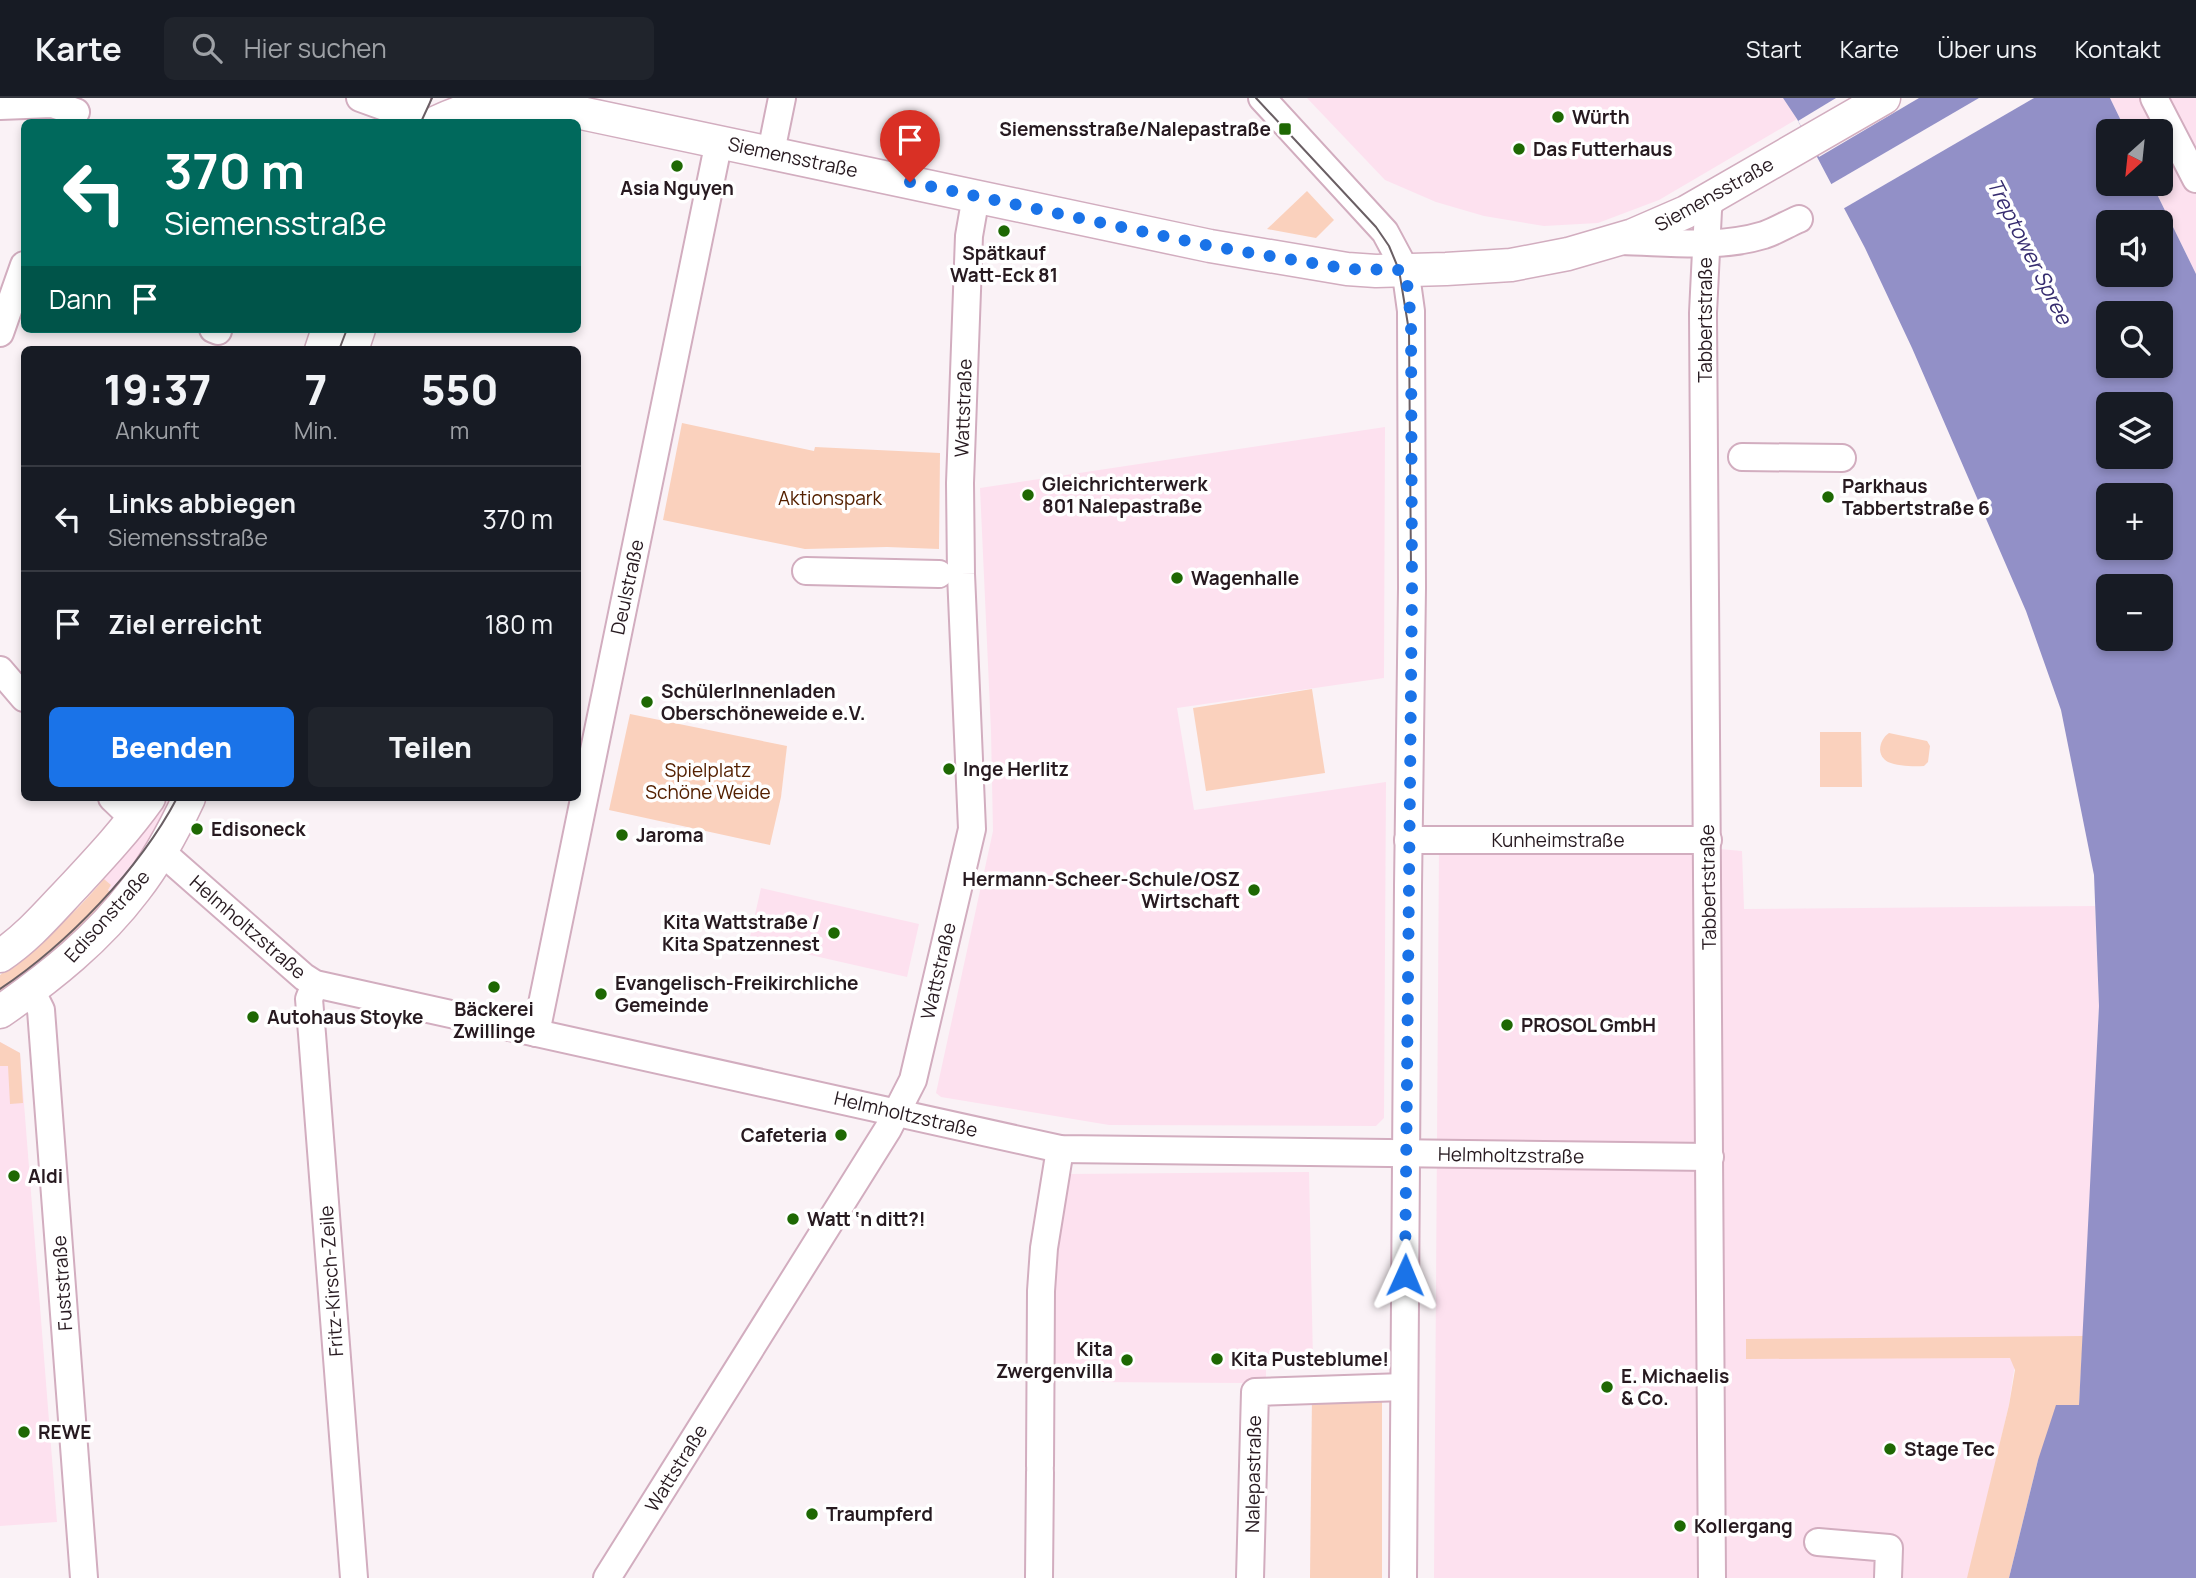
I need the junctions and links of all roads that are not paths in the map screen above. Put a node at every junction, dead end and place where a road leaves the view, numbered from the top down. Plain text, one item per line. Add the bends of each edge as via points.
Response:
1 (360, 98) edge
2 (442, 98) edge
3 (782, 98) edge
4 (1262, 98) edge
5 (1884, 98) edge
6 (2154, 98) edge
7 (537, 102) edge
8 (0, 106) edge
9 (77, 111) edge
10 (420, 117) edge
11 (719, 141) junction
12 (771, 152) junction
13 (2196, 179) edge
14 (976, 196) junction
15 (1711, 197) junction
16 (1799, 219) dead end
17 (1616, 241) junction
18 (1706, 244) junction
19 (1403, 270) junction
20 (21, 274) edge
21 (0, 333) edge
22 (1742, 457) dead end
23 (1842, 458) dead end
24 (806, 571) dead end
25 (939, 574) dead end
26 (0, 670) edge
27 (21, 694) edge
28 (188, 801) edge
29 (132, 805) edge
30 (1708, 839) junction
31 (1408, 841) junction
32 (161, 853) junction
33 (0, 956) edge
34 (315, 984) junction
35 (31, 990) junction
36 (0, 1012) edge
37 (536, 1033) junction
38 (898, 1112) junction
39 (1060, 1149) junction
40 (1407, 1153) junction
41 (1710, 1157) junction
42 (1404, 1387) junction
43 (1818, 1542) dead end
44 (84, 1578) edge
45 (354, 1578) edge
46 (607, 1578) edge
47 (1038, 1578) edge
48 (1251, 1578) edge
49 (1403, 1578) edge
50 (1712, 1578) edge
51 (1888, 1578) edge

1 - 10 street
2 - 10 main road
3 - 12 street
4 - 19 street via 1385,232
5 - 15 main road, Siemensstraße
6 - 13 street
7 - 10 main road, Siemensstraße
7 - 11 main road, Siemensstraße
8 - 9 street via 52,104
11 - 12 main road, Siemensstraße
11 - 37 street, Deulstraße
12 - 14 main road, Siemensstraße
14 - 19 main road, Siemensstraße via 1210,246 1348,269
14 - 38 street, Wattstraße via 969,236 960,483 972,829 913,1080
15 - 17 main road, Siemensstraße via 1667,222
15 - 18 street, Tabbertstraße
16 - 18 street, Siemensstraße via 1757,237
17 - 18 street, Siemensstraße
17 - 19 main road, Siemensstraße via 1511,265
18 - 30 street, Tabbertstraße
19 - 31 street via 1412,334
20 - 21 street
22 - 23 street
24 - 25 street
26 - 27 street
28 - 32 main road, Edisonstraße
29 - 33 main road via 32,931
30 - 31 street, Kunheimstraße
30 - 41 street, Tabbertstraße
31 - 40 street
32 - 34 street, Helmholtzstraße
32 - 35 main road, Edisonstraße via 135,891 89,940
34 - 37 street, Helmholtzstraße
34 - 45 street, Fritz-Kirsch-Zeile via 309,999
35 - 36 main road, Edisonstraße
35 - 44 street, Fuststraße via 41,1010
37 - 38 street, Helmholtzstraße
38 - 39 street, Helmholtzstraße
38 - 46 street, Wattstraße
39 - 40 street, Helmholtzstraße
39 - 47 street via 1042,1282
40 - 41 street, Helmholtzstraße
40 - 42 street
41 - 50 street, Tabbertstraße
42 - 48 street, Nalepastraße via 1255,1392
42 - 49 street
43 - 51 street via 1889,1548

